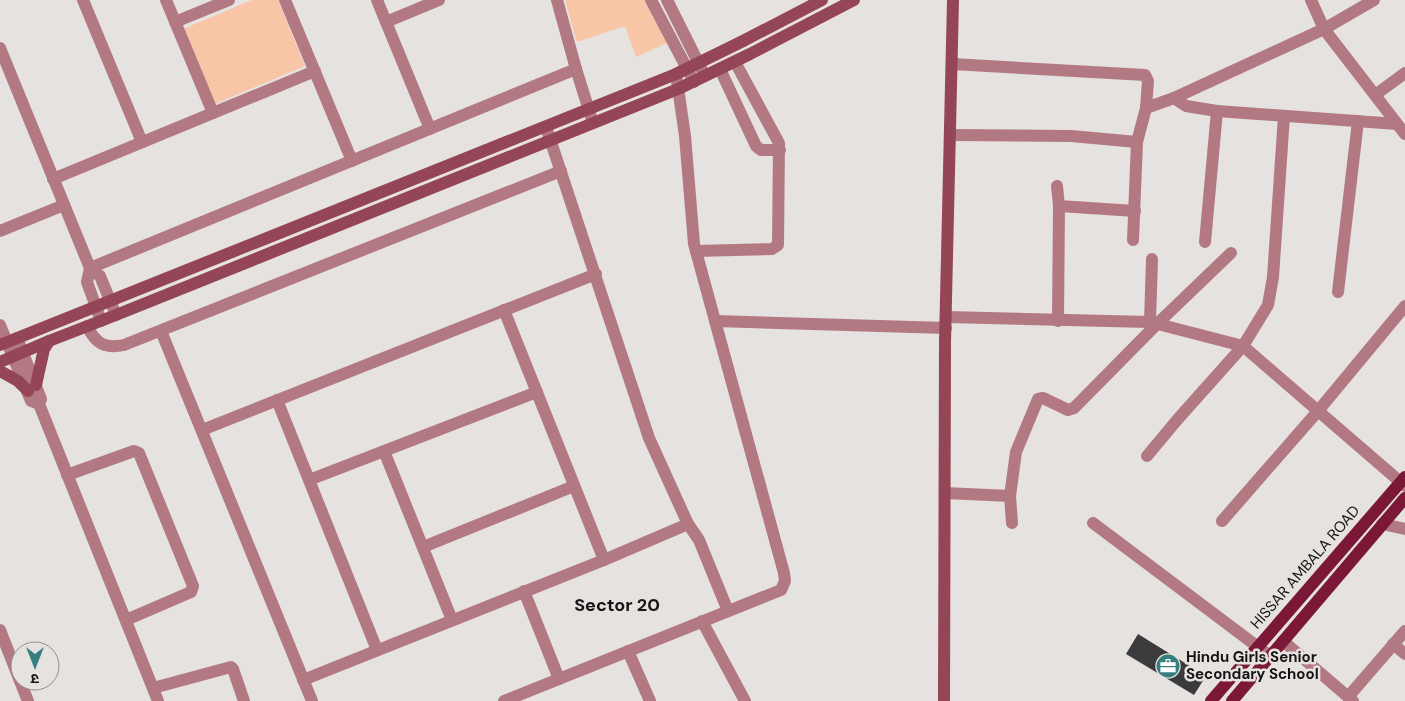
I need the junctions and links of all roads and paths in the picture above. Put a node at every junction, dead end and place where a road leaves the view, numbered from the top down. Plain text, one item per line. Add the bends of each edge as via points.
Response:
1 (83, 0) edge
2 (166, 0) edge
3 (228, 0) edge
4 (286, 0) edge
5 (378, 0) edge
6 (439, 0) edge
7 (557, 0) edge
8 (651, 0) edge
9 (667, 0) edge
10 (822, 0) edge
11 (854, 0) edge
12 (953, 0) edge
13 (1310, 0) edge
14 (1374, 0) edge
15 (175, 22) junction
16 (386, 22) junction
17 (1324, 28) junction
18 (0, 48) edge
19 (735, 62) junction
20 (699, 63) junction
21 (952, 64) junction
22 (720, 69) junction
23 (576, 70) junction
24 (315, 71) junction
25 (681, 71) junction
26 (1405, 73) edge
27 (699, 79) junction
28 (678, 89) junction
29 (1375, 95) junction
30 (1174, 98) junction
31 (1146, 108) junction
32 (589, 109) junction
33 (1217, 110) junction
34 (213, 113) junction
35 (1284, 116) junction
36 (1358, 121) junction
37 (593, 123) junction
38 (1397, 124) junction
39 (546, 127) junction
40 (430, 129) junction
41 (1405, 134) edge
42 (950, 135) junction
43 (551, 141) junction
44 (142, 142) junction
45 (1137, 142) junction
46 (780, 150) junction
47 (352, 161) junction
48 (561, 171) junction
49 (53, 179) junction
50 (1057, 186) dead end
51 (64, 205) junction
52 (1059, 206) junction
53 (1134, 211) junction
54 (0, 231) edge
55 (1133, 240) dead end
56 (1205, 242) dead end
57 (696, 251) junction
58 (1231, 253) dead end
59 (1152, 259) dead end
60 (90, 268) junction
61 (596, 274) junction
62 (1338, 292) dead end
63 (110, 302) junction
64 (1405, 306) edge
65 (96, 307) junction
66 (504, 310) junction
67 (116, 315) junction
68 (1058, 320) junction
69 (101, 321) junction
70 (715, 321) junction
71 (946, 322) junction
72 (1153, 323) junction
73 (0, 325) edge
74 (87, 326) junction
75 (161, 330) junction
76 (49, 340) junction
77 (8, 342) edge
78 (1243, 346) junction
79 (17, 354) junction
80 (0, 362) edge
81 (0, 371) edge
82 (32, 388) junction
83 (537, 392) junction
84 (277, 400) junction
85 (1318, 411) junction
86 (202, 430) junction
87 (384, 451) junction
88 (1147, 456) dead end
89 (67, 475) junction
90 (309, 480) junction
91 (1404, 482) edge
92 (574, 486) junction
93 (945, 493) junction
94 (1010, 496) junction
95 (1405, 498) edge
96 (1222, 521) dead end
97 (1012, 523) dead end
98 (1093, 523) dead end
99 (688, 524) junction
100 (1382, 524) junction
101 (1405, 529) edge
102 (423, 547) junction
103 (604, 560) junction
104 (524, 592) junction
105 (728, 611) junction
106 (126, 620) junction
107 (452, 620) junction
108 (702, 621) junction
109 (0, 630) edge
110 (1405, 631) edge
111 (1284, 641) junction
112 (1393, 644) junction
113 (1258, 647) junction
114 (377, 650) junction
115 (628, 651) junction
116 (1405, 654) edge
117 (10, 656) edge
118 (1270, 656) junction
119 (559, 679) junction
120 (303, 680) junction
121 (153, 688) junction
122 (1351, 699) edge
123 (158, 701) edge
124 (244, 701) edge
125 (312, 701) edge
126 (504, 701) edge
127 (650, 701) edge
128 (745, 701) edge
129 (944, 701) edge
130 (1211, 701) edge
131 (1232, 701) edge

1 - 44 street
2 - 15 street
3 - 15 street
4 - 24 street
5 - 16 street
6 - 16 street
7 - 23 street
8 - 25 street
9 - 20 street
10 - 20 main road
11 - 19 main road
12 - 21 main road
13 - 17 street
14 - 17 street
15 - 34 street
16 - 40 street
17 - 29 street
17 - 30 street
18 - 49 street
19 - 22 main road
19 - 46 street via 778,140
20 - 25 main road
20 - 27 street
21 - 31 street via 1142,73 1148,81
21 - 42 main road
22 - 27 main road
22 - 46 street via 756,146 761,150
23 - 32 street
23 - 40 street
24 - 34 street
24 - 47 street
25 - 27 street
25 - 28 street
25 - 32 main road
26 - 29 street
27 - 28 main road
28 - 37 main road
28 - 57 street via 686,136
29 - 38 street
30 - 31 street
30 - 33 street via 1186,106
31 - 45 street
32 - 37 street
32 - 39 main road
33 - 35 street
33 - 56 street
34 - 44 street
35 - 36 street
35 - 78 street via 1271,292 1268,304
36 - 38 street
36 - 62 street
37 - 43 main road
38 - 41 street
39 - 43 street
39 - 63 main road
40 - 47 street
42 - 45 street via 1072,136
42 - 71 main road
43 - 48 street
43 - 67 main road
44 - 49 street
45 - 53 street
46 - 57 street via 777,246 772,249
47 - 60 street
48 - 61 street
48 - 75 street
49 - 51 street
50 - 52 street
51 - 54 street
51 - 60 street
52 - 53 street
52 - 68 street
53 - 55 street
57 - 70 street
58 - 72 street
59 - 72 street
60 - 63 street via 100,276
60 - 65 street via 88,282
61 - 66 street
61 - 99 street via 649,438
63 - 65 main road
63 - 67 street
64 - 85 street
65 - 69 street
65 - 77 main road
66 - 83 street
66 - 84 street
67 - 69 main road
68 - 71 street
68 - 72 street
69 - 74 main road
70 - 71 street
70 - 105 street via 785,581 781,590
71 - 93 main road
72 - 78 street
72 - 94 street via 1072,409 1038,399 1017,445
73 - 77 street
74 - 75 street via 100,343 112,348
74 - 76 main road
75 - 86 street
76 - 79 main road
76 - 82 main road
77 - 79 street
78 - 85 street
78 - 88 street
79 - 80 main road
79 - 82 street
81 - 82 main road
82 - 89 street via 41,399 39,404
83 - 87 street
83 - 92 street
84 - 86 street
84 - 90 street
85 - 91 street
85 - 96 street
86 - 120 street
87 - 90 street
87 - 102 street
89 - 106 street
89 - 106 street via 134,451 139,453 194,586 191,592
90 - 114 street
91 - 113 main road, HISSAR AMBALA ROAD
92 - 102 street
92 - 103 street
93 - 94 street
93 - 129 main road
94 - 97 street
95 - 100 main road, HISSAR AMBALA ROAD
98 - 113 street
99 - 103 street
99 - 105 street via 699,540
100 - 101 street
100 - 111 main road, HISSAR AMBALA ROAD
102 - 107 street
103 - 104 street
104 - 107 street
104 - 119 street
105 - 108 street
106 - 121 street
107 - 114 street
108 - 115 street
108 - 128 street
109 - 117 street
110 - 112 street
111 - 118 main road, HISSAR AMBALA ROAD
111 - 122 street
112 - 116 street
112 - 122 street
113 - 118 street
113 - 130 main road, HISSAR AMBALA ROAD
114 - 120 street
115 - 119 street
115 - 127 street
118 - 131 main road, HISSAR AMBALA ROAD
119 - 126 street
120 - 125 street
121 - 123 street
121 - 124 street via 230,667

